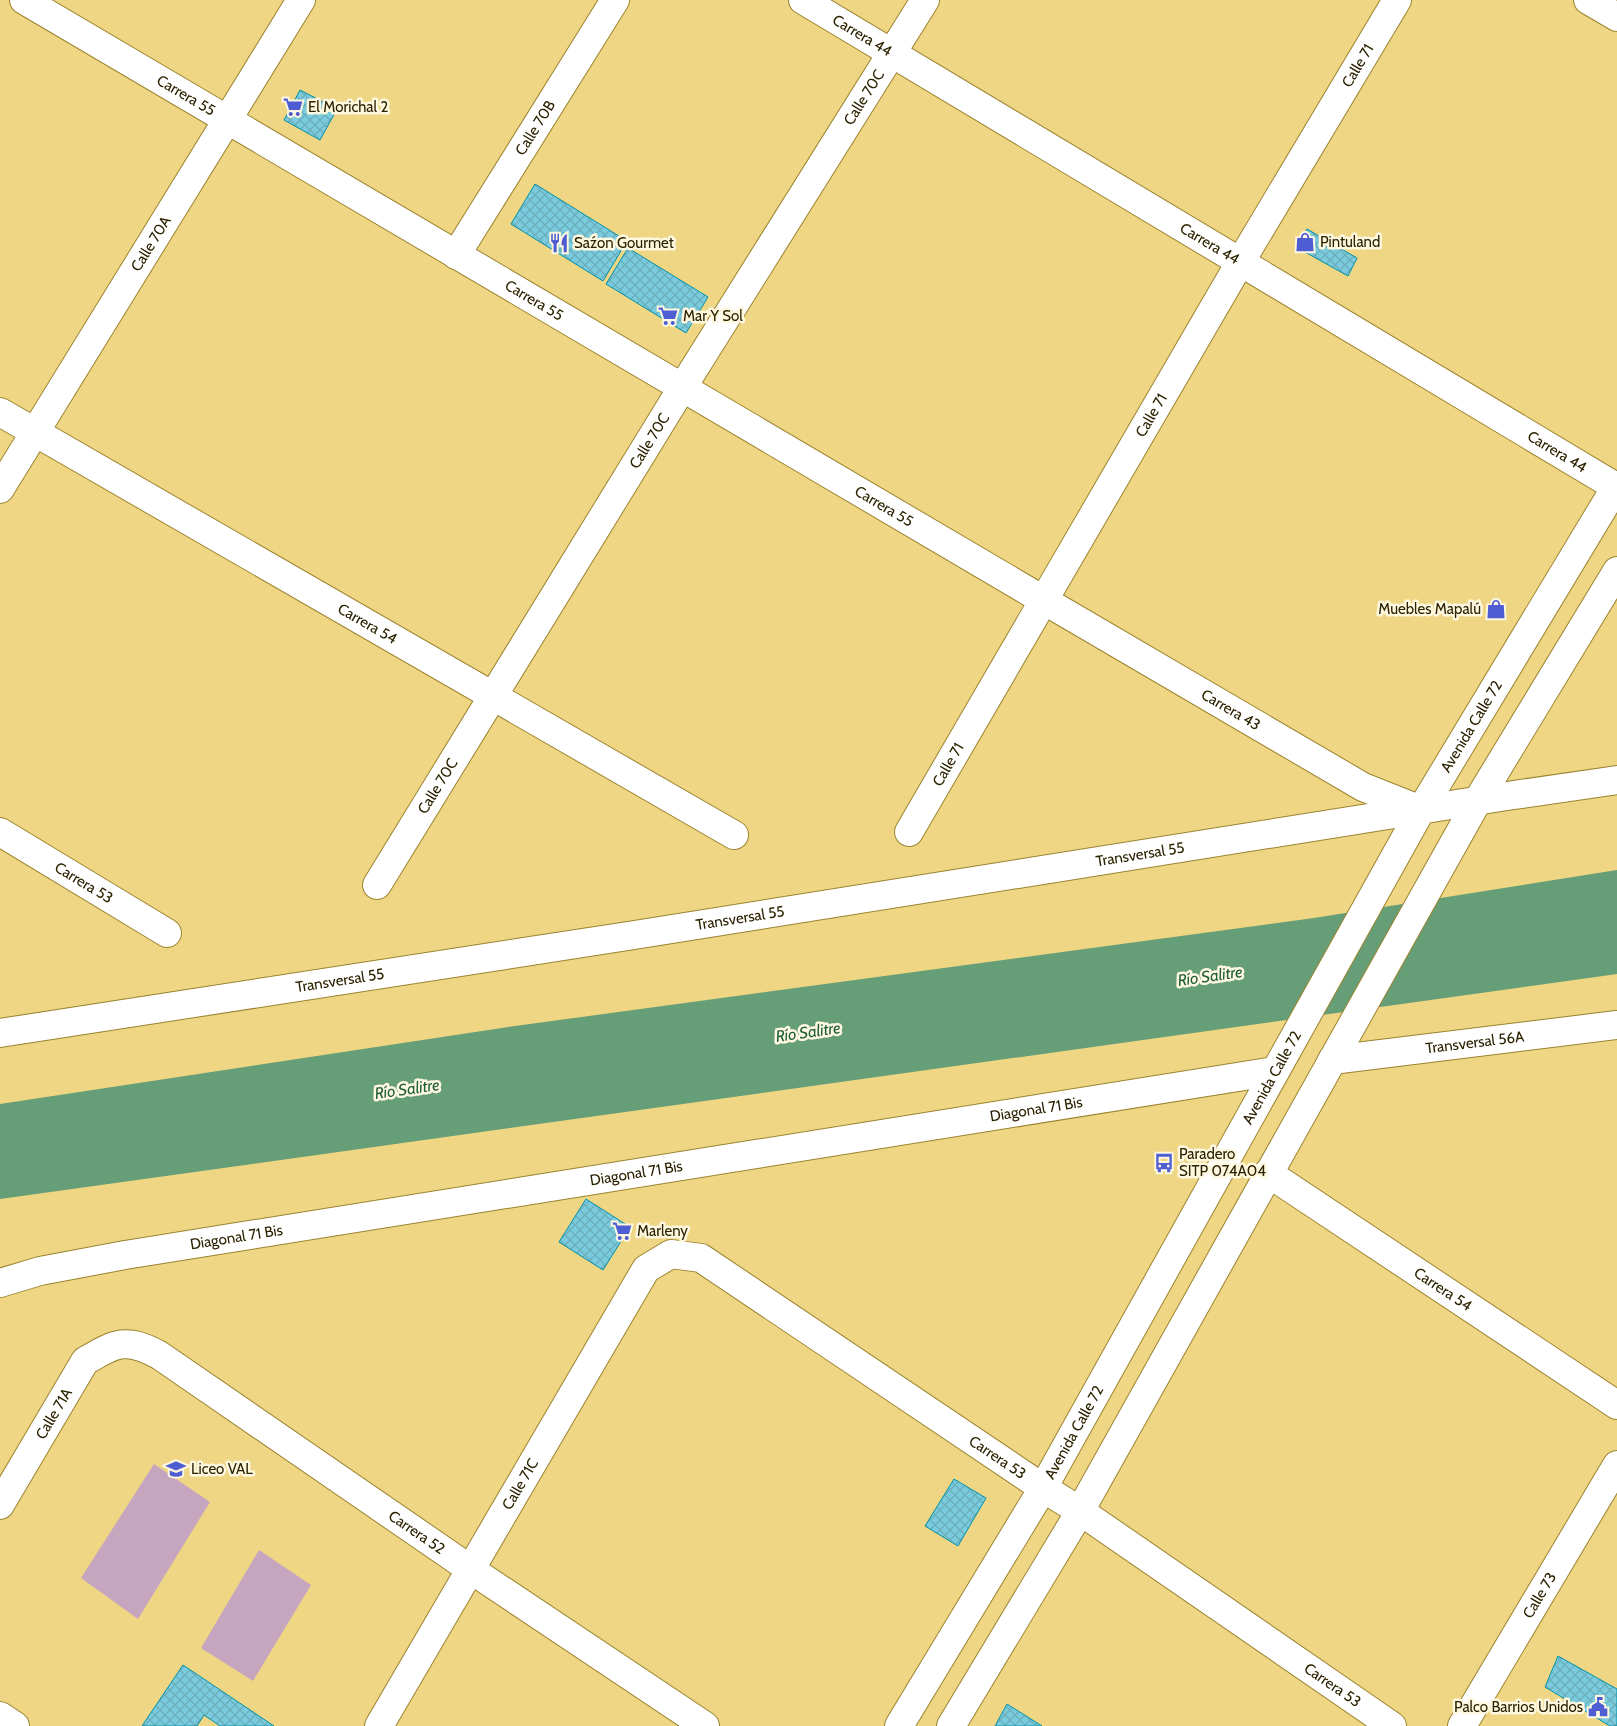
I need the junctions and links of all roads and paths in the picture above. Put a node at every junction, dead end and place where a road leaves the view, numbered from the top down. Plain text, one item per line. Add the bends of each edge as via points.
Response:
1 (24, 0) edge
2 (301, 0) edge
3 (615, 0) edge
4 (803, 0) edge
5 (926, 0) edge
6 (1397, 0) edge
7 (1588, 0) edge
8 (1617, 17) edge
9 (893, 53) junction
10 (227, 120) junction
11 (456, 255) junction
12 (1241, 261) junction
13 (682, 388) junction
14 (0, 412) edge
15 (35, 433) junction
16 (1616, 486) edge
17 (0, 489) edge
18 (1617, 571) edge
19 (1045, 601) junction
20 (493, 697) junction
21 (1617, 780) edge
22 (1478, 800) junction
23 (1421, 810) junction
24 (0, 832) edge
25 (909, 832) dead end
26 (734, 835) dead end
27 (377, 885) dead end
28 (167, 933) dead end
29 (1617, 1025) edge
30 (0, 1033) edge
31 (1332, 1060) junction
32 (1275, 1071) junction
33 (1268, 1173) junction
34 (672, 1254) joint
35 (0, 1283) edge
36 (126, 1344) joint
37 (1617, 1405) edge
38 (1617, 1464) edge
39 (1043, 1488) junction
40 (0, 1505) edge
41 (1080, 1511) junction
42 (470, 1569) junction
43 (0, 1716) edge
44 (15, 1726) edge
45 (379, 1726) edge
46 (704, 1726) edge
47 (899, 1726) edge
48 (950, 1726) edge
49 (1392, 1726) edge
50 (1462, 1726) edge

1 - 10 street, Carrera 55
2 - 10 street, Calle 70A
3 - 11 street, Calle 70B
4 - 9 street, Carrera 44
5 - 9 street, Calle 70C
6 - 12 street, Calle 71
7 - 8 street
9 - 12 street, Carrera 44
9 - 13 street, Calle 70C
10 - 11 street, Carrera 55
10 - 15 street, Calle 70A
11 - 13 street, Carrera 55
12 - 16 street, Carrera 44
12 - 19 street, Calle 71
13 - 19 street, Carrera 55
13 - 20 street, Calle 70C
14 - 15 street, Carrera 54
15 - 17 street, Calle 70A
15 - 20 street, Carrera 54
16 - 23 street, Avenida Calle 72
18 - 22 street
19 - 23 street, Carrera 43 via 1363,787
19 - 25 street, Calle 71
20 - 26 street, Carrera 54
20 - 27 street, Calle 70C
21 - 22 street
22 - 23 street, Transversal 55
22 - 31 street
23 - 30 street, Transversal 55
23 - 32 street, Avenida Calle 72
24 - 28 street, Carrera 53
29 - 31 street, Transversal 56A
31 - 33 street
32 - 35 street, Diagonal 71 Bis via 125,1255 40,1271
32 - 39 street, Avenida Calle 72
33 - 37 street, Carrera 54
33 - 41 street
34 - 39 street, Carrera 53 via 701,1258
34 - 42 street, Calle 71C via 646,1268
36 - 40 street, Calle 71A via 109,1347 85,1361
36 - 42 street, Carrera 52 via 144,1347 159,1356
38 - 50 street, Calle 73
39 - 41 street, Carrera 53
39 - 47 street, Avenida Calle 72
41 - 48 street
41 - 49 street, Carrera 53
42 - 45 street, Calle 71C
42 - 46 street, Carrera 52
43 - 44 street

